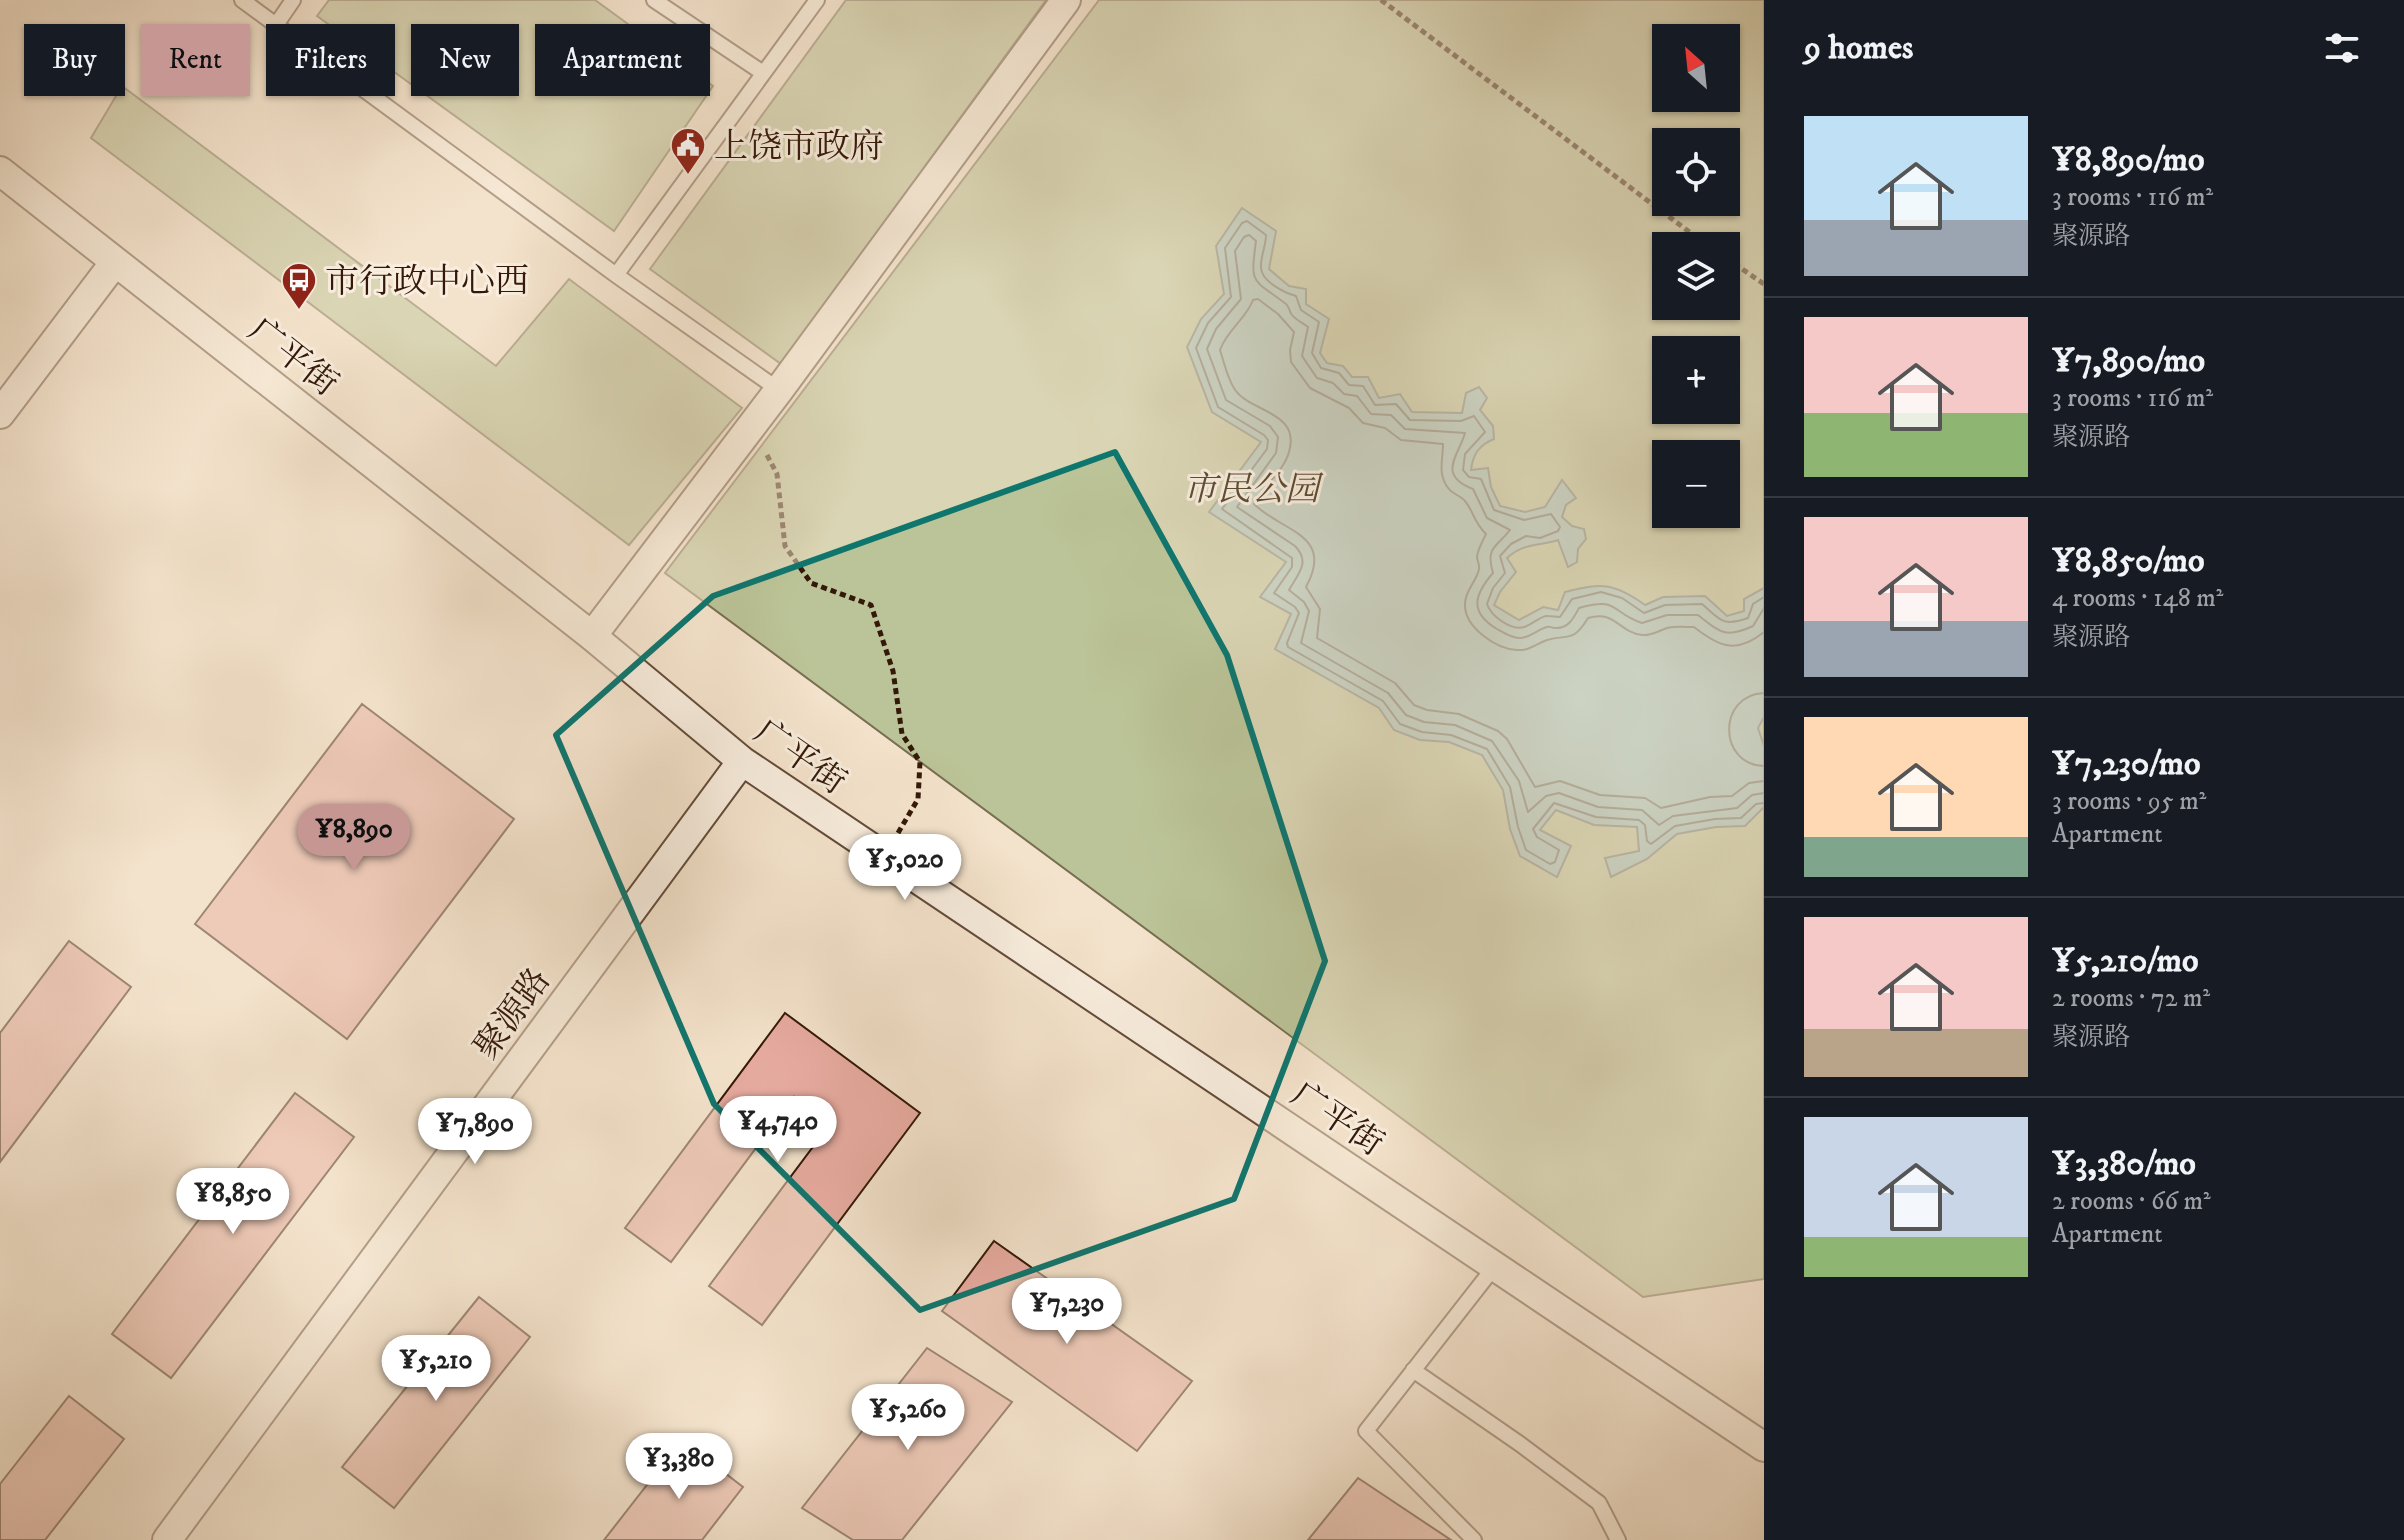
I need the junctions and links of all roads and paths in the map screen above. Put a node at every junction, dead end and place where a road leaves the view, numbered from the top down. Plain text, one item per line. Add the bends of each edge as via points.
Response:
1 (242, 0) edge
2 (293, 0) edge
3 (654, 0) edge
4 (817, 0) edge
5 (1066, 0) edge
6 (1381, 0) edge
7 (275, 24) edge
8 (277, 24) edge
9 (763, 73) junction
10 (373, 96) edge
11 (0, 171) edge
12 (1689, 232) edge
13 (115, 262) junction
14 (1740, 268) edge
15 (616, 275) junction
16 (1764, 284) edge
17 (779, 390) junction
18 (0, 414) edge
19 (752, 425) junction
20 (592, 636) junction
21 (742, 761) junction
22 (884, 856) junction
23 (1495, 1266) junction
24 (1413, 1370) junction
25 (1764, 1447) edge
26 (167, 1540) edge
27 (1474, 1540) edge
28 (1618, 1540) edge

1 - 7 lane
2 - 8 lane
3 - 9 lane
4 - 9 lane
5 - 17 street
6 - 12 path
9 - 15 lane
10 - 15 lane
11 - 13 street, 广平街
13 - 18 street
13 - 20 street, 广平街
14 - 16 path
15 - 17 lane
17 - 19 street
19 - 20 street
19 - 22 path via 777,474 785,546 811,583 871,605 893,671 902,734 920,762 918,799
20 - 21 street, 广平街
21 - 22 street, 广平街
21 - 26 street, 聚源路
22 - 23 street, 广平街
23 - 24 lane
23 - 25 street, 广平街
24 - 27 lane via 1366,1431
24 - 28 lane via 1599,1503

